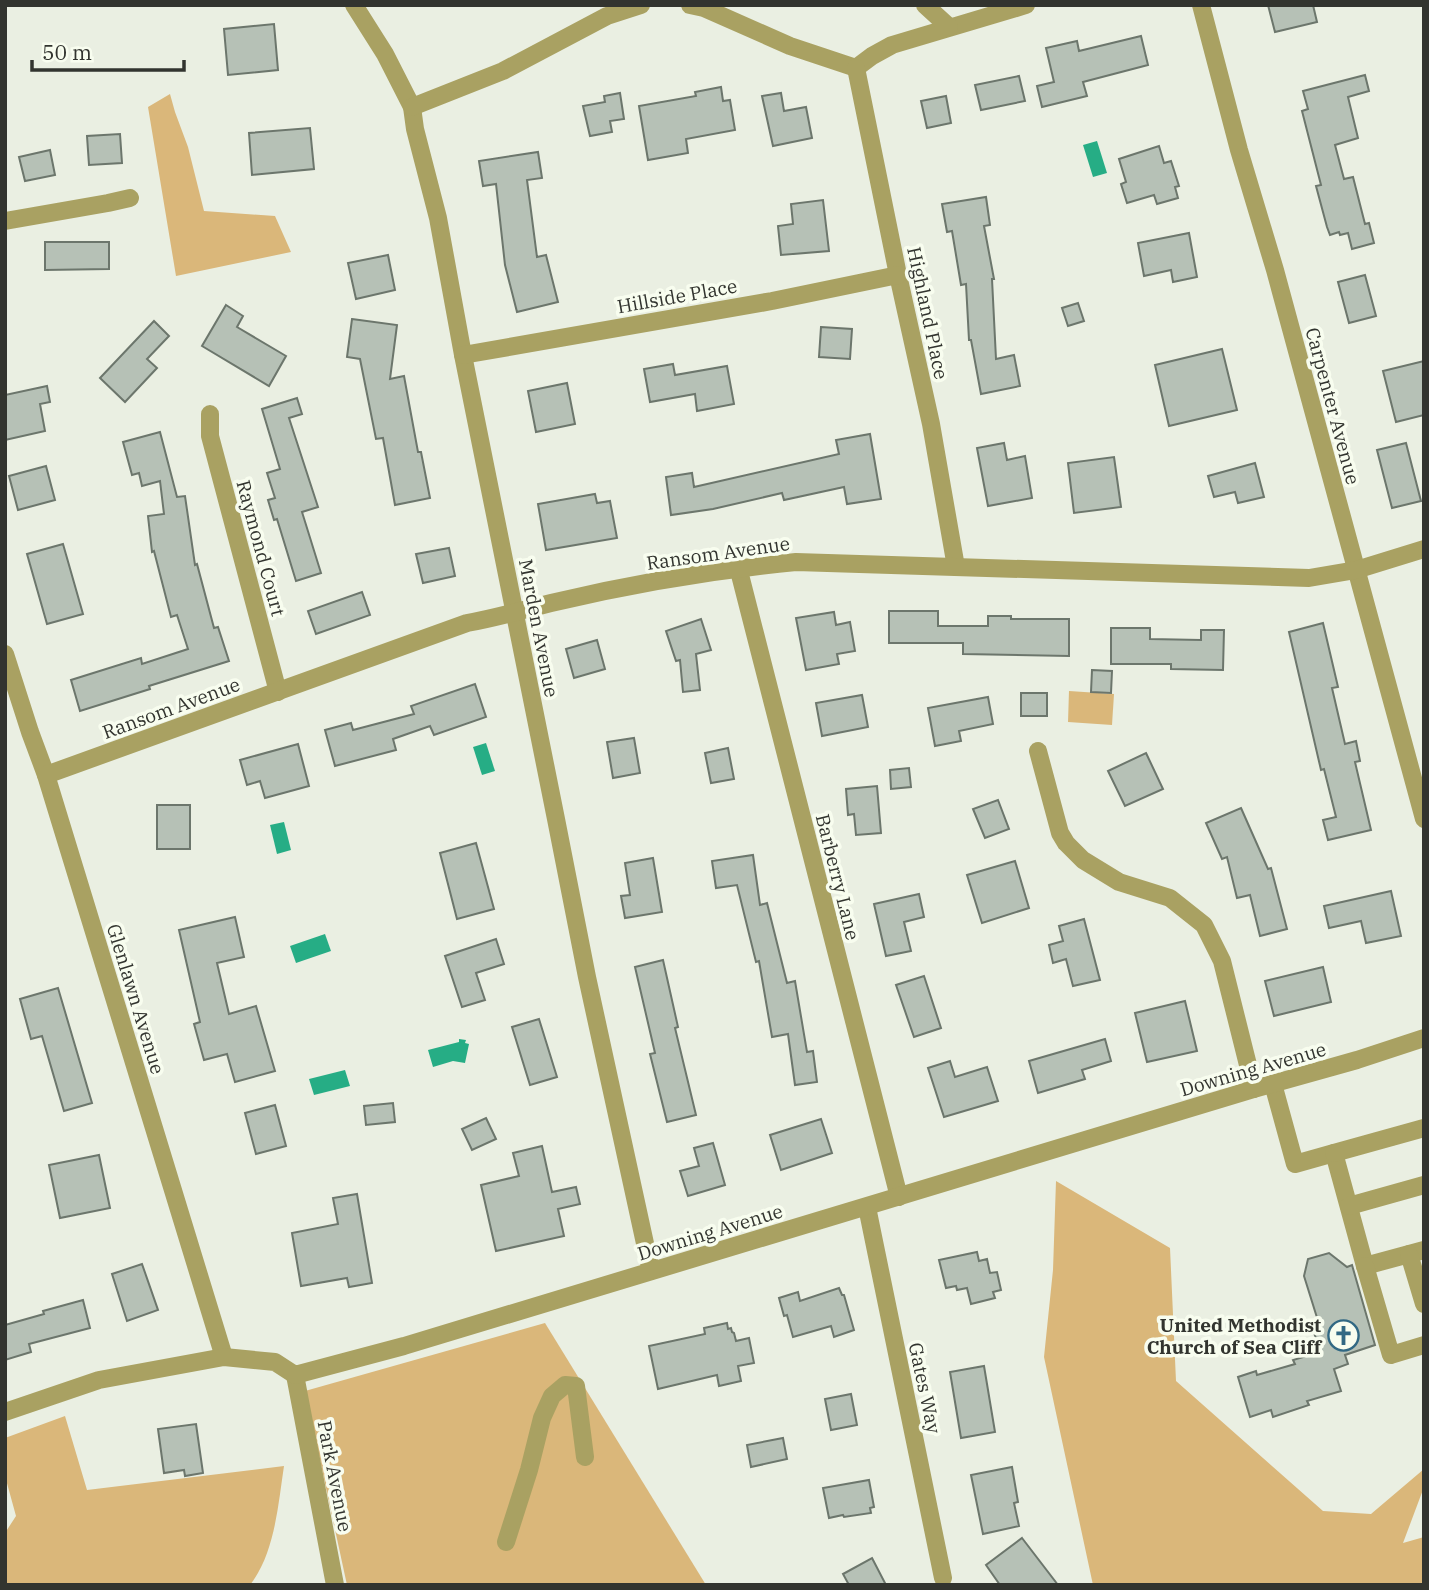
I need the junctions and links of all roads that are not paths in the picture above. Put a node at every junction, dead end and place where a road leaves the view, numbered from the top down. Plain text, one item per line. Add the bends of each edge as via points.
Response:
1 (354, 5) edge
2 (641, 5) edge
3 (690, 5) edge
4 (925, 5) edge
5 (1026, 5) edge
6 (1201, 5) edge
7 (949, 27) junction
8 (856, 68) junction
9 (412, 107) junction
10 (130, 198) dead end
11 (5, 221) edge
12 (898, 275) junction
13 (463, 355) junction
14 (210, 414) dead end
15 (1424, 549) edge
16 (738, 567) junction
17 (956, 567) junction
18 (1356, 570) junction
19 (514, 614) junction
20 (5, 654) edge
21 (278, 692) junction
22 (1038, 751) dead end
23 (46, 775) junction
24 (1424, 819) edge
25 (1424, 1038) edge
26 (1273, 1084) junction
27 (1254, 1089) junction
28 (1424, 1128) edge
29 (1334, 1153) junction
30 (1424, 1185) edge
31 (899, 1197) junction
32 (1349, 1206) junction
33 (867, 1207) junction
34 (1417, 1252) edge
35 (1365, 1266) junction
36 (651, 1271) junction
37 (1424, 1304) edge
38 (1424, 1345) edge
39 (224, 1357) junction
40 (295, 1375) junction
41 (5, 1412) edge
42 (585, 1457) dead end
43 (506, 1542) dead end
44 (943, 1578) dead end
45 (335, 1585) edge

1 - 9 street, Marden Avenue
2 - 9 street via 607,16 503,71
3 - 8 street
4 - 7 street
5 - 7 street
6 - 18 street, Carpenter Avenue
7 - 8 street via 892,45
8 - 12 street, Highland Place
9 - 13 street, Marden Avenue
10 - 11 street
12 - 13 street, Hillside Place
12 - 17 street, Highland Place
13 - 19 street, Marden Avenue
14 - 21 street, Raymond Court via 210,436
15 - 18 street, Ransom Avenue
16 - 17 street, Ransom Avenue via 796,562
16 - 19 street, Ransom Avenue
16 - 31 street, Barberry Lane
17 - 18 street, Ransom Avenue via 1309,578
18 - 24 street, Carpenter Avenue
19 - 21 street, Ransom Avenue via 467,624
19 - 36 street, Marden Avenue
20 - 23 street, Glenlawn Avenue
21 - 23 street, Ransom Avenue
22 - 27 street via 1060,833 1075,852 1119,882 1170,898 1204,925 1222,961
23 - 39 street, Glenlawn Avenue
25 - 26 street, Downing Avenue
26 - 27 street, Downing Avenue
26 - 29 street via 1294,1164
27 - 31 street, Downing Avenue
28 - 29 street
29 - 32 street
30 - 32 street
31 - 33 street, Downing Avenue
32 - 35 street
33 - 36 street, Downing Avenue
33 - 44 street, Gates Way
34 - 35 street
34 - 37 street
35 - 38 street via 1391,1355
36 - 40 street, Downing Avenue
39 - 40 street via 275,1362
39 - 41 street via 100,1380
40 - 45 street, Park Avenue
42 - 43 street via 576,1386 565,1385 552,1396 542,1418

